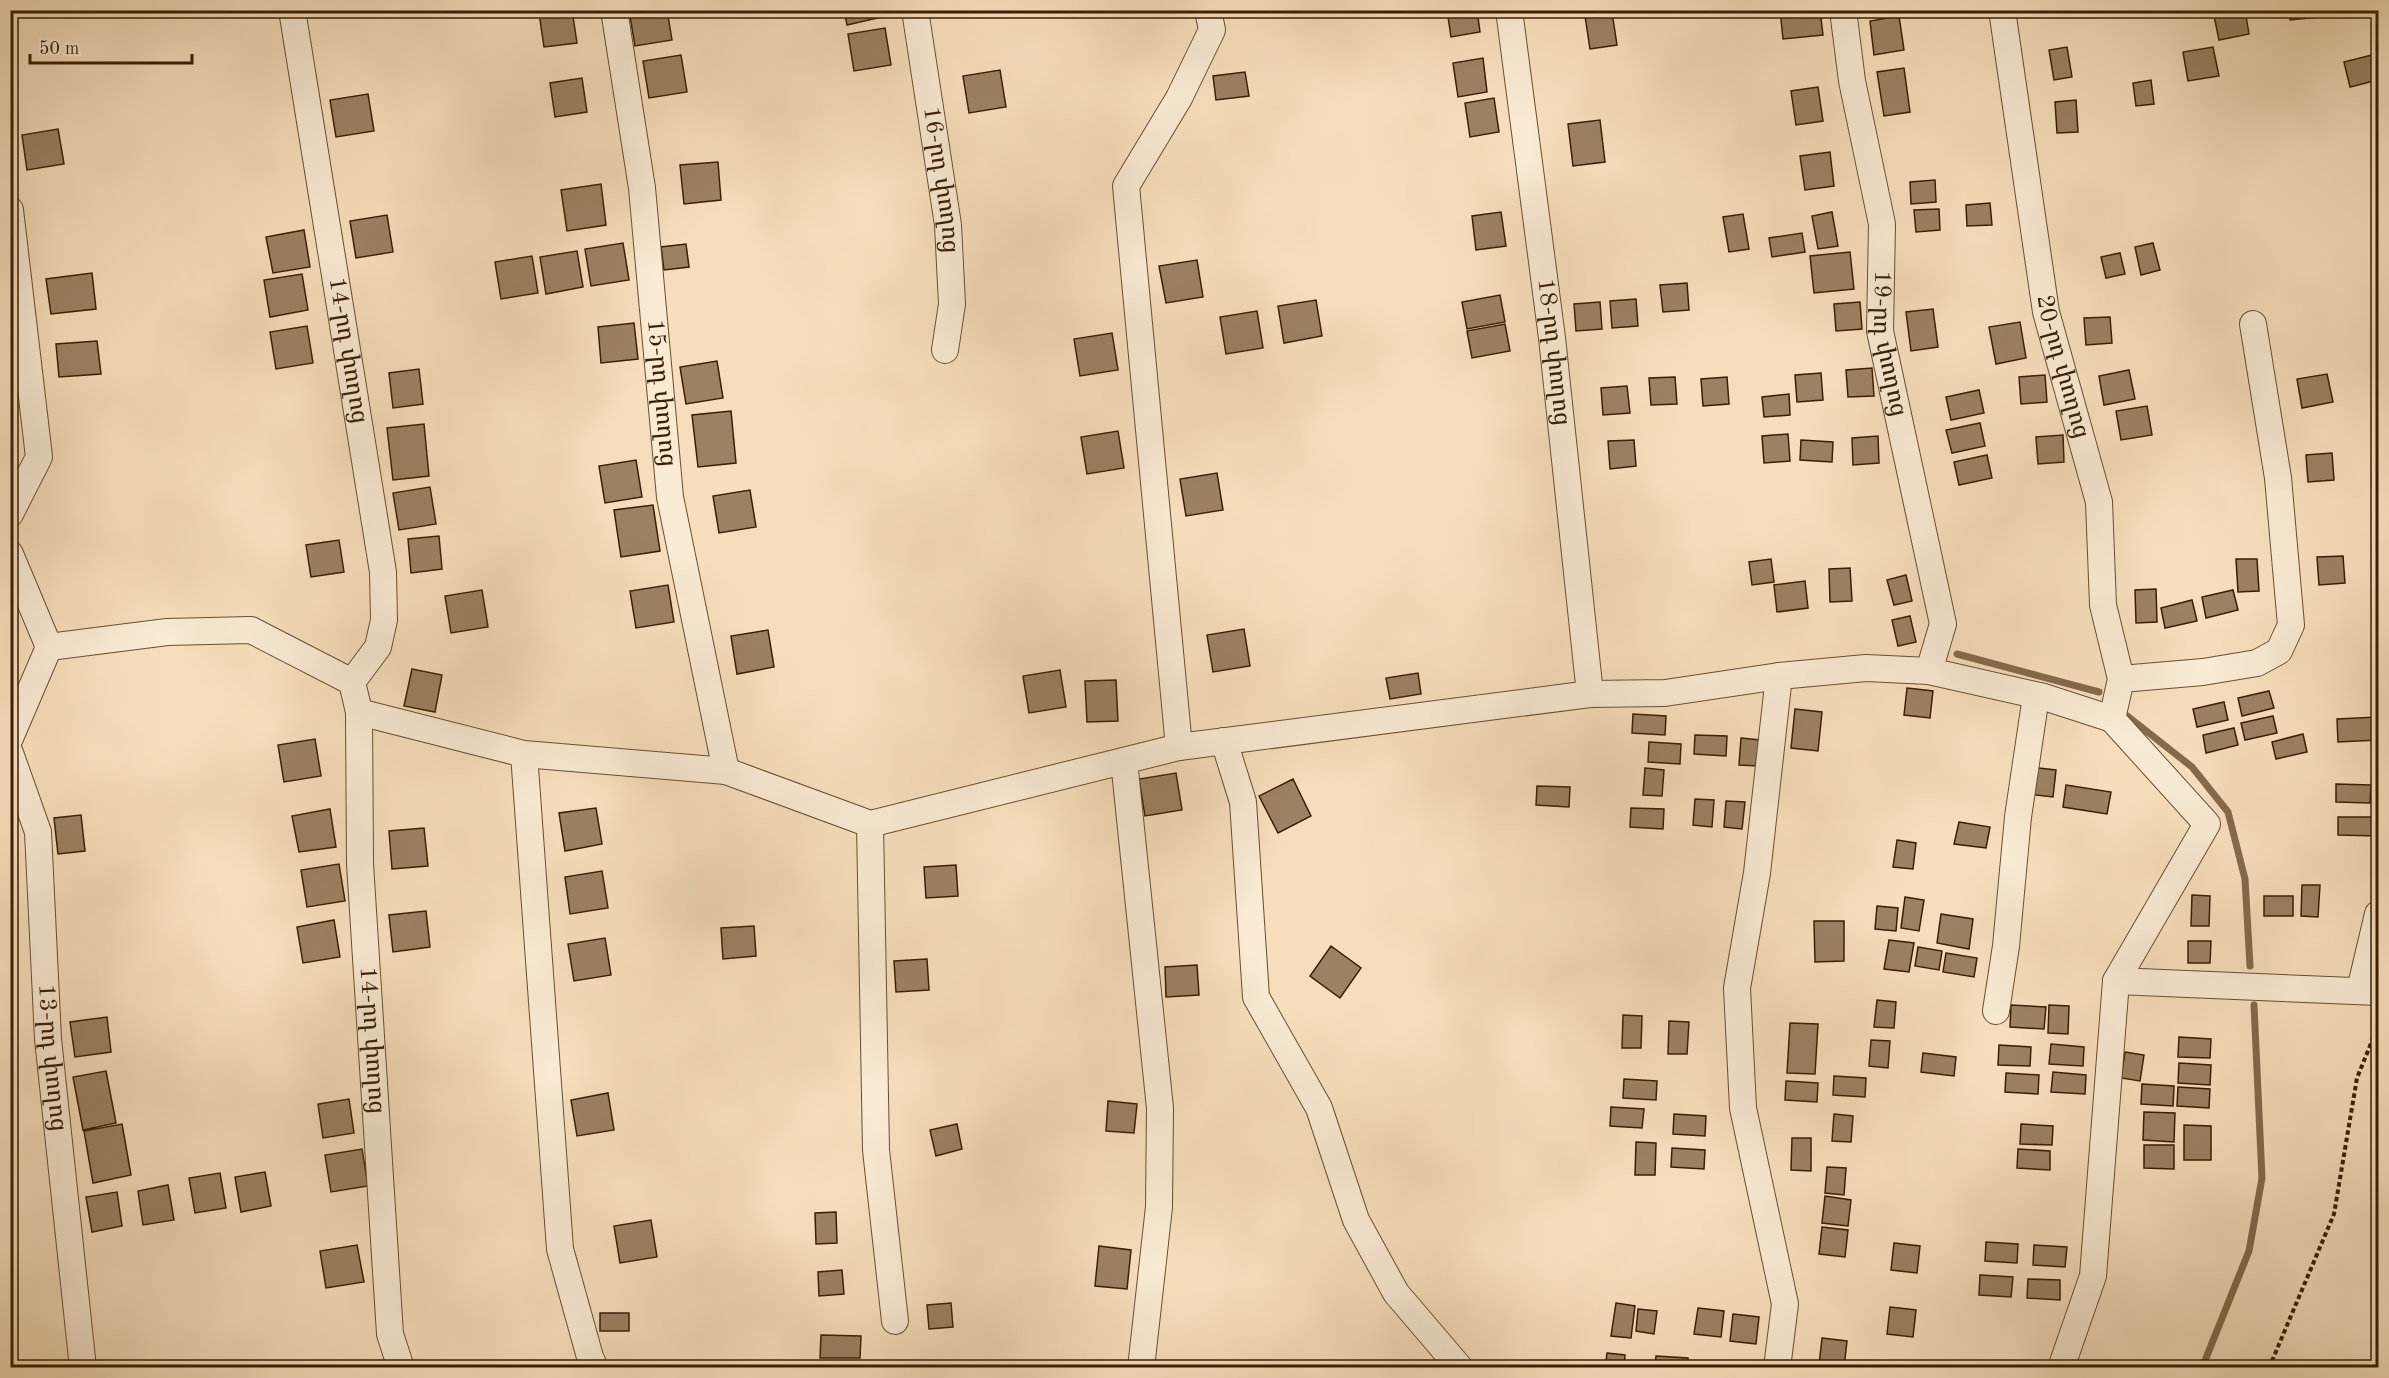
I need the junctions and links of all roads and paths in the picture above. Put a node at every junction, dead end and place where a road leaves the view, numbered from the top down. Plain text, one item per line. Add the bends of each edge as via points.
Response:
1 (292, 10) edge
2 (614, 10) edge
3 (915, 10) edge
4 (1208, 10) edge
5 (1509, 10) edge
6 (1843, 10) edge
7 (2002, 10) edge
8 (10, 210) edge
9 (2253, 324) dead end
10 (945, 350) dead end
11 (10, 514) edge
12 (10, 554) edge
13 (49, 647) junction
14 (1929, 671) junction
15 (1779, 676) junction
16 (2121, 679) junction
17 (352, 682) junction
18 (1590, 694) junction
19 (2036, 696) junction
20 (359, 712) junction
21 (2112, 719) junction
22 (10, 738) edge
23 (1224, 741) junction
24 (1179, 747) junction
25 (10, 753) edge
26 (524, 754) junction
27 (1124, 761) junction
28 (726, 771) junction
29 (870, 824) junction
30 (2379, 914) edge
31 (2116, 981) junction
32 (2369, 991) edge
33 (1996, 1011) dead end
34 (2379, 1026) edge
35 (895, 1321) dead end
36 (83, 1368) edge
37 (401, 1368) edge
38 (595, 1368) edge
39 (1141, 1368) edge
40 (1460, 1368) edge
41 (1777, 1368) edge
42 (2061, 1368) edge
43 (2269, 1368) edge

1 - 17 street, 14-րդ փողոց via 383,572 384,620 378,647
2 - 28 street, 15-րդ փողոց via 642,189 670,497
3 - 10 street, 16-րդ փողոց via 948,225 952,304
4 - 24 street via 1212,30 1179,98 1126,186
5 - 18 street, 18-րդ փողոց via 1552,338
6 - 14 street, 19-րդ փողոց via 1852,81 1882,224 1880,331 1943,624
7 - 16 street, 20-րդ փողոց via 2046,312 2099,502 2103,605
8 - 11 street via 39,457
9 - 16 street via 2278,478 2291,625 2279,651 2257,663
12 - 13 street
13 - 17 street via 167,632 251,630
13 - 22 street
14 - 15 street via 1866,668
14 - 19 street
15 - 18 street via 1665,693
15 - 41 street via 1757,873 1737,988 1743,1108 1785,1304
16 - 21 street, 20-րդ փողոց
17 - 20 street, 14-րդ փողոց
18 - 23 street
19 - 21 street
19 - 33 street
20 - 26 street
20 - 37 street, 14-րդ փողոց via 360,864 390,1334
21 - 31 street via 2207,824
23 - 24 street
23 - 40 street via 1243,802 1256,997 1319,1108 1356,1220 1396,1293
24 - 27 street
25 - 36 street, 13-րդ փողոց via 38,832 48,1039
26 - 28 street
26 - 38 street via 560,1249
27 - 29 street
27 - 39 street via 1160,1108 1159,1207
28 - 29 street
29 - 35 street via 876,1150
30 - 32 street
31 - 32 street
31 - 42 street via 2093,1276
34 - 43 path via 2357,1078 2334,1214

